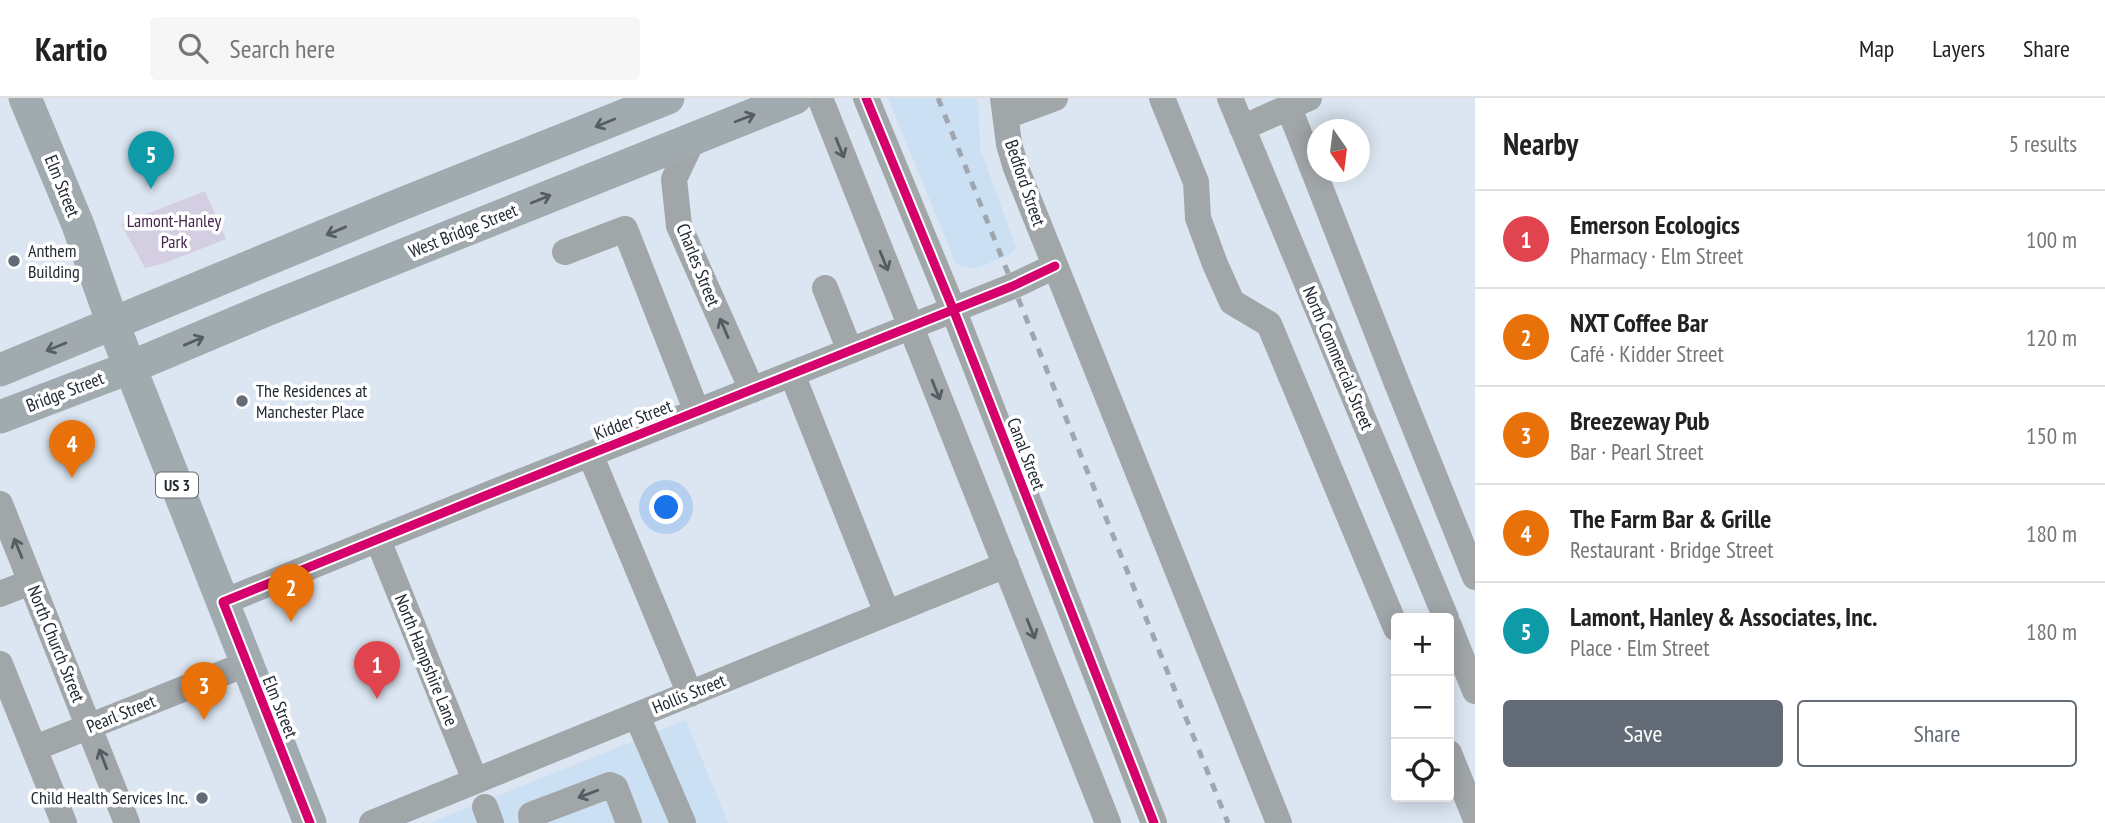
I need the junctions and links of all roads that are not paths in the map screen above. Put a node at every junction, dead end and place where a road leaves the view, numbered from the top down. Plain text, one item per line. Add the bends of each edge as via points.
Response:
1 (25, 98) edge
2 (796, 98) edge
3 (820, 98) edge
4 (866, 98) edge
5 (1055, 98) edge
6 (1162, 98) edge
7 (1230, 98) edge
8 (660, 99) edge
9 (1299, 103) edge
10 (1004, 107) edge
11 (1242, 128) junction
12 (694, 137) junction
13 (565, 252) dead end
14 (1055, 266) junction
15 (825, 288) dead end
16 (953, 309) junction
17 (113, 324) junction
18 (910, 327) junction
19 (849, 351) junction
20 (131, 367) junction
21 (0, 370) edge
22 (792, 374) junction
23 (752, 390) junction
24 (696, 412) junction
25 (0, 416) edge
26 (590, 454) junction
27 (0, 504) edge
28 (378, 540) junction
29 (1006, 565) junction
30 (1475, 577) edge
31 (31, 582) junction
32 (1475, 583) edge
33 (0, 594) edge
34 (223, 602) junction
35 (1441, 608) edge
36 (887, 614) junction
37 (1391, 616) edge
38 (1454, 638) edge
39 (0, 664) edge
40 (246, 664) junction
41 (1473, 683) edge
42 (690, 694) junction
43 (637, 716) junction
44 (89, 727) junction
45 (35, 748) junction
46 (1454, 765) edge
47 (475, 780) junction
48 (1475, 817) edge
49 (64, 823) edge
50 (127, 823) edge
51 (310, 823) edge
52 (372, 823) edge
53 (532, 823) edge
54 (629, 823) edge
55 (683, 823) edge
56 (1108, 823) edge
57 (1154, 823) edge
58 (1279, 823) edge

1 - 17 main road, Elm Street / US 3
12 -> 2 main road, West Bridge Street
3 -> 18 street
4 - 16 street, Canal Street
5 - 10 street
6 - 37 street via 1196,182 1198,218 1215,264 1232,302 1269,324
7 - 11 street, North Commercial Street
8 -> 17 main road
9 - 11 street
9 - 30 street via 1398,386
10 - 14 street, Bedford Street via 1016,168
11 - 35 street, North Commercial Street
20 -> 12 main road, West Bridge Street
23 -> 12 street, Charles Street via 679,226 674,179
13 - 24 street via 625,229
14 - 16 street, Kidder Street
14 - 58 street, Bedford Street
15 - 19 street
16 - 18 street, Kidder Street
16 - 57 street, Canal Street
17 - 20 main road, Elm Street / US 3
17 -> 21 main road
18 - 19 street, Kidder Street
18 -> 29 street
19 - 22 street, Kidder Street
20 - 25 main road, Bridge Street
20 - 34 main road, Elm Street / US 3
22 - 23 street, Kidder Street
22 - 36 street
23 - 24 street, Kidder Street
24 - 26 street, Kidder Street
26 - 28 street, Kidder Street
26 - 42 street
31 -> 27 street, North Church Street
28 - 34 street, Kidder Street
28 - 47 street, North Hampshire Lane
29 - 36 street, Hollis Street
29 -> 56 street
31 - 33 street
31 - 44 street, North Church Street
32 - 35 street
34 - 40 main road, Elm Street / US 3
36 - 42 street, Hollis Street
38 - 41 street
39 - 45 street
40 - 44 street, Pearl Street
40 - 51 main road, Elm Street / US 3
42 - 43 street, Hollis Street
43 - 47 street, Hollis Street
43 - 55 street
44 - 45 street, Pearl Street
50 -> 44 street, North Church Street
45 - 49 street
46 - 48 street
47 - 52 street, Hollis Street
54 -> 53 street via 615,787 610,785 531,815

